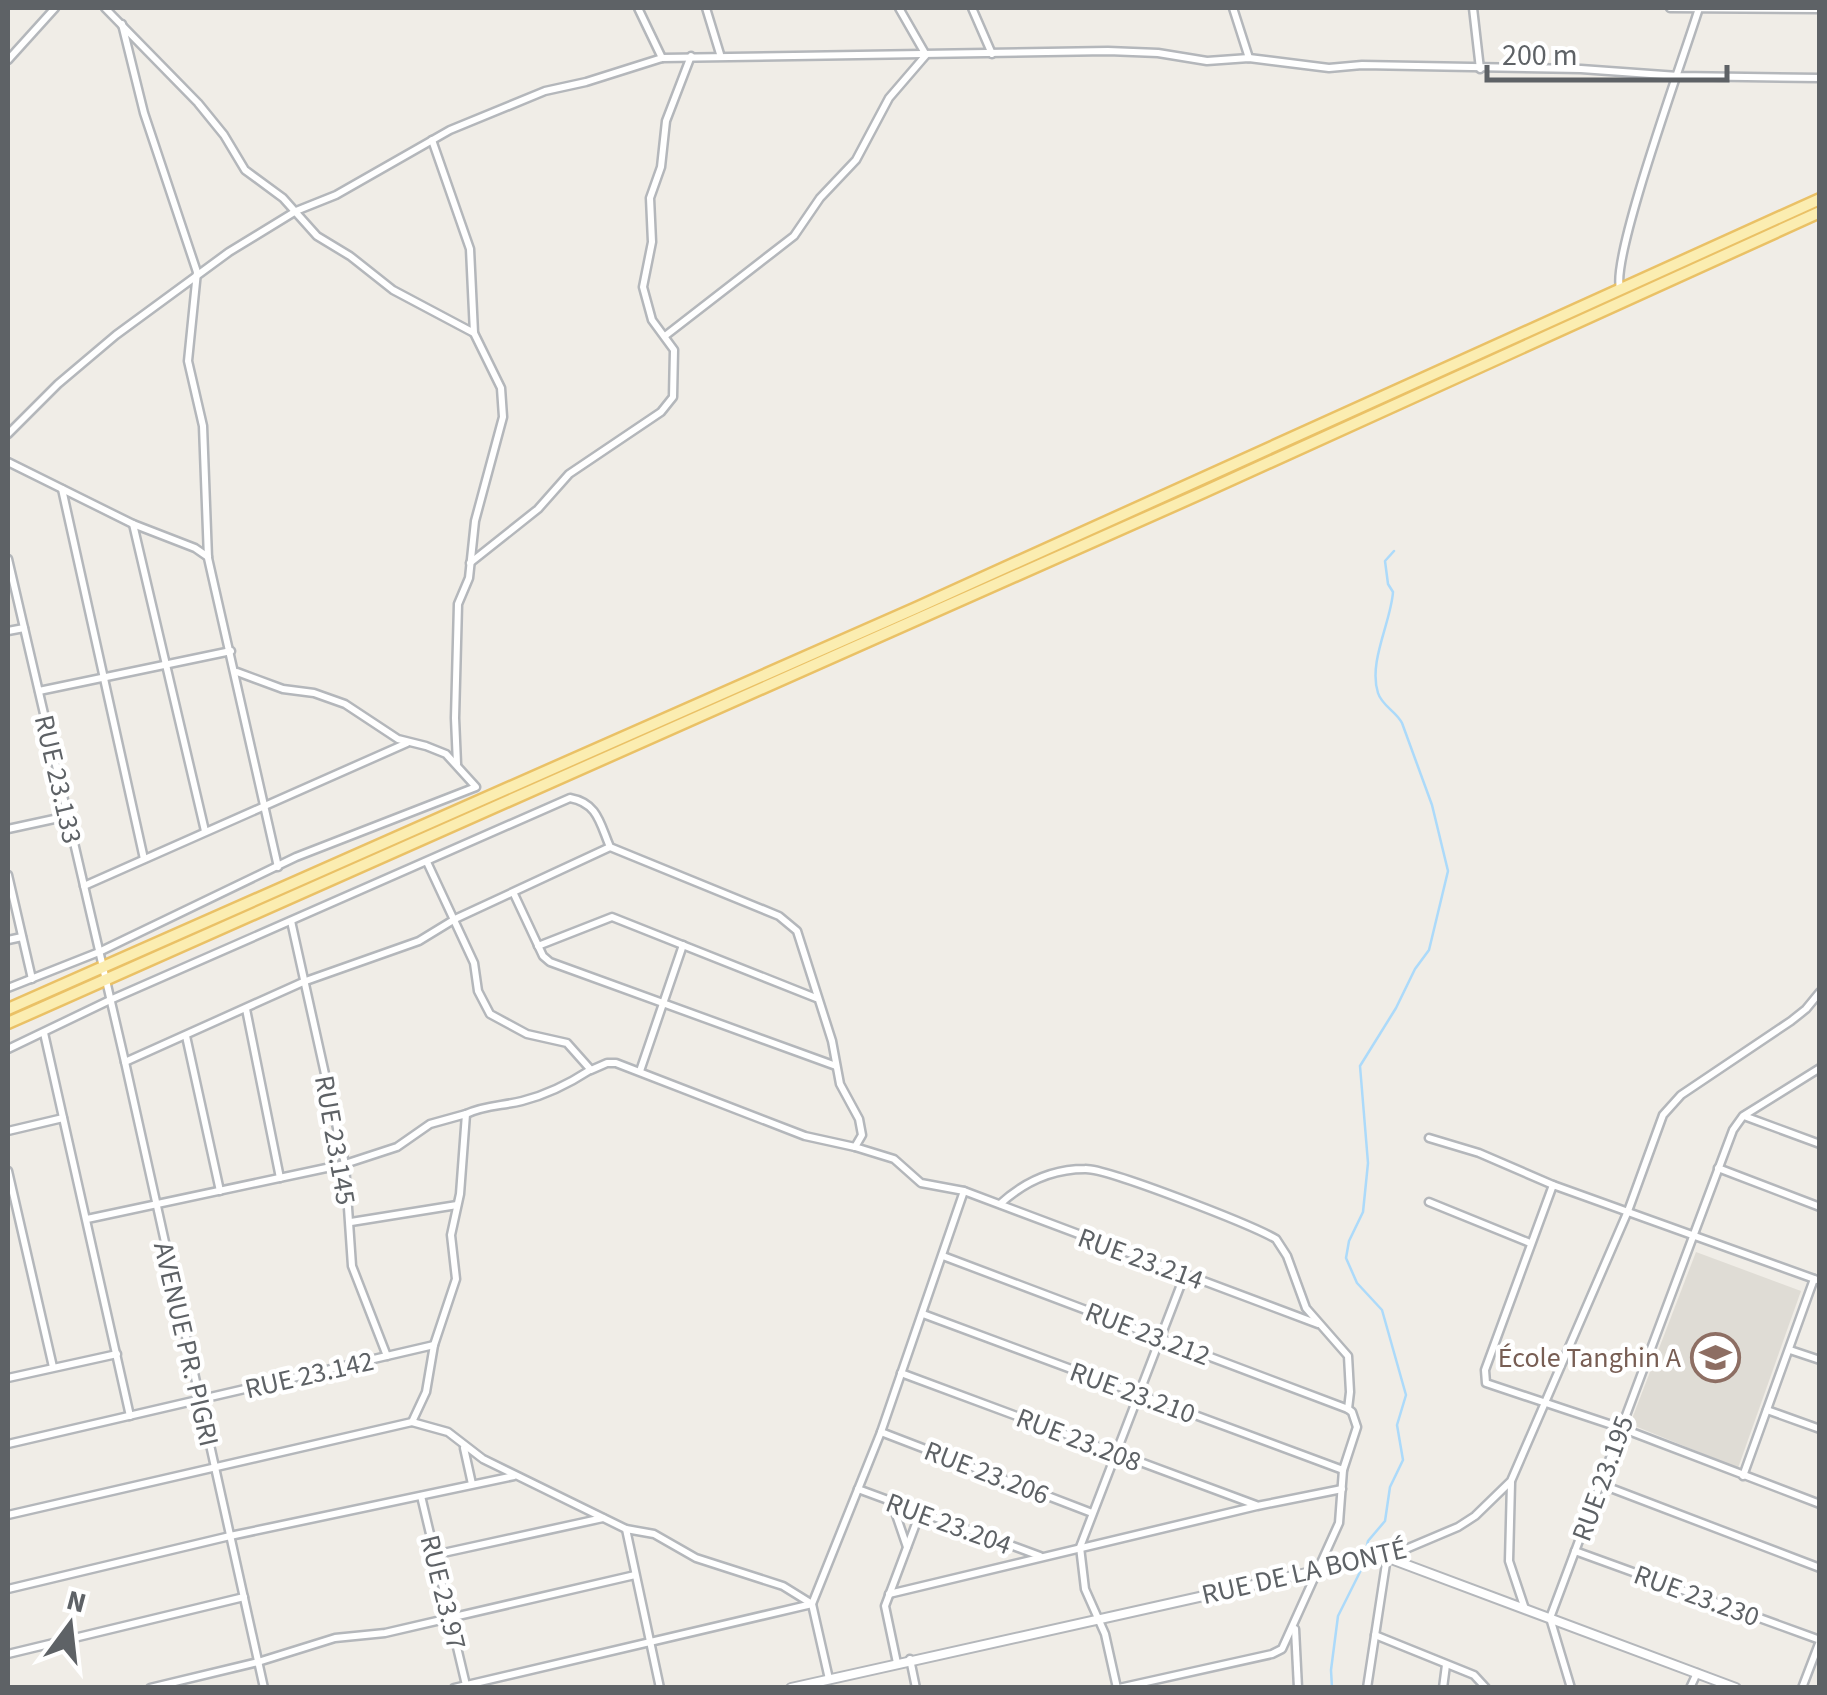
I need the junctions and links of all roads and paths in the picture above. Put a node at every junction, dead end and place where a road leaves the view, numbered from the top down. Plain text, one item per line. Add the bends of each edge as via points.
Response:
1 (54, 8) edge
2 (105, 8) edge
3 (638, 8) edge
4 (706, 8) edge
5 (899, 8) edge
6 (972, 8) edge
7 (1233, 8) edge
8 (1473, 8) edge
9 (1670, 8) edge
10 (1699, 8) edge
11 (1820, 8) edge
12 (122, 24) junction
13 (720, 54) junction
14 (992, 54) junction
15 (691, 56) junction
16 (926, 56) junction
17 (662, 58) junction
18 (1249, 58) junction
19 (8, 60) edge
20 (1480, 69) junction
21 (1678, 76) junction
22 (1820, 78) edge
23 (432, 140) junction
24 (1820, 199) edge
25 (296, 211) junction
26 (1820, 212) edge
27 (198, 272) junction
28 (1620, 290) junction
29 (474, 332) junction
30 (665, 336) junction
31 (8, 434) edge
32 (8, 462) edge
33 (62, 489) junction
34 (133, 524) junction
35 (208, 558) junction
36 (8, 559) edge
37 (470, 564) junction
38 (24, 628) junction
39 (8, 631) edge
40 (231, 650) junction
41 (164, 666) junction
42 (236, 672) junction
43 (104, 678) junction
44 (39, 690) junction
45 (408, 743) junction
46 (458, 766) junction
47 (476, 787) junction
48 (490, 795) junction
49 (502, 804) junction
50 (262, 805) junction
51 (68, 816) junction
52 (8, 829) edge
53 (205, 831) junction
54 (610, 847) junction
55 (144, 859) junction
56 (427, 862) junction
57 (278, 866) junction
58 (8, 875) edge
59 (84, 886) junction
60 (514, 894) junction
61 (455, 919) junction
62 (291, 922) junction
63 (22, 937) junction
64 (8, 940) edge
65 (684, 945) junction
66 (538, 946) junction
67 (99, 952) junction
68 (104, 973) junction
69 (32, 979) junction
70 (303, 982) junction
71 (8, 988) edge
72 (1820, 992) edge
73 (817, 998) junction
74 (110, 1000) junction
75 (662, 1004) junction
76 (8, 1008) edge
77 (246, 1009) junction
78 (8, 1023) edge
79 (44, 1033) junction
80 (186, 1036) junction
81 (8, 1049) edge
82 (125, 1062) junction
83 (836, 1066) junction
84 (1820, 1068) edge
85 (591, 1070) junction
86 (640, 1072) junction
87 (1808, 1075) junction
88 (1820, 1080) edge
89 (466, 1114) junction
90 (1743, 1116) junction
91 (63, 1118) junction
92 (8, 1131) edge
93 (1429, 1138) dead end
94 (1820, 1144) edge
95 (855, 1147) junction
96 (345, 1164) junction
97 (1718, 1168) junction
98 (8, 1171) edge
99 (280, 1178) junction
100 (1553, 1185) junction
101 (220, 1190) junction
102 (964, 1191) junction
103 (1429, 1202) dead end
104 (156, 1204) junction
105 (1000, 1204) junction
106 (458, 1205) junction
107 (1820, 1207) edge
108 (1628, 1211) junction
109 (86, 1219) junction
110 (351, 1222) junction
111 (1693, 1236) junction
112 (1530, 1242) junction
113 (943, 1256) junction
114 (1185, 1274) junction
115 (1817, 1280) edge
116 (922, 1314) junction
117 (1318, 1324) junction
118 (1161, 1337) junction
119 (434, 1344) junction
120 (1790, 1350) junction
121 (117, 1354) junction
122 (387, 1356) junction
123 (1820, 1360) edge
124 (52, 1367) junction
125 (901, 1373) junction
126 (8, 1378) edge
127 (1138, 1394) junction
128 (200, 1399) junction
129 (1547, 1403) junction
130 (1767, 1410) junction
131 (1350, 1411) junction
132 (130, 1416) junction
133 (412, 1422) junction
134 (1621, 1428) junction
135 (1820, 1429) edge
136 (881, 1432) junction
137 (8, 1444) edge
138 (464, 1448) junction
139 (1114, 1453) junction
140 (214, 1466) junction
141 (1343, 1470) junction
142 (515, 1476) junction
143 (1743, 1476) junction
144 (1511, 1482) junction
145 (472, 1484) junction
146 (1600, 1484) junction
147 (858, 1489) junction
148 (1342, 1489) junction
149 (421, 1496) junction
150 (892, 1502) junction
151 (1820, 1504) edge
152 (1257, 1506) junction
153 (920, 1513) junction
154 (1092, 1513) junction
155 (8, 1516) edge
156 (603, 1518) junction
157 (626, 1529) junction
158 (230, 1536) junction
159 (1080, 1547) junction
160 (907, 1548) junction
161 (1575, 1551) junction
162 (434, 1555) junction
163 (1040, 1556) junction
164 (1384, 1556) junction
165 (1320, 1568) junction
166 (1820, 1568) edge
167 (635, 1574) junction
168 (8, 1590) edge
169 (889, 1594) junction
170 (244, 1598) junction
171 (812, 1604) junction
172 (1526, 1609) junction
173 (450, 1618) junction
174 (1550, 1618) junction
175 (1098, 1619) junction
176 (1295, 1622) junction
177 (1375, 1635) junction
178 (1820, 1641) edge
179 (650, 1643) junction
180 (8, 1654) edge
181 (910, 1659) junction
182 (258, 1662) junction
183 (897, 1662) junction
184 (1446, 1665) junction
185 (1697, 1672) junction
186 (830, 1678) junction
187 (466, 1686) edge
188 (150, 1688) edge
189 (264, 1688) edge
190 (454, 1688) edge
191 (660, 1688) edge
192 (790, 1688) edge
193 (916, 1688) edge
194 (1118, 1688) edge
195 (1298, 1688) edge
196 (1368, 1688) edge
197 (1442, 1688) edge
198 (1486, 1688) edge
199 (1571, 1688) edge
200 (1690, 1688) edge
201 (1736, 1688) edge
202 (1802, 1688) edge

1 - 19 street
2 - 12 street
3 - 17 street
4 - 13 street
5 - 16 street
6 - 14 street
7 - 18 street
8 - 20 street
9 - 10 street
10 - 11 street
10 - 21 street
12 - 25 street via 212,120 246,170
12 - 27 street
13 - 15 street
13 - 16 street
14 - 16 street
14 - 18 street via 1108,50 1207,61
15 - 17 street
15 - 30 street via 666,121 650,198 652,242 643,296
16 - 30 street via 889,98 856,160 794,236
17 - 23 street via 545,91
18 - 20 street via 1338,68
20 - 21 street
21 - 22 street
21 - 28 street via 1622,255
23 - 25 street
23 - 29 street via 470,249
24 - 28 main road
25 - 27 street
25 - 29 street via 317,236 393,290
26 - 49 main road
27 - 31 street via 58,384
27 - 35 street via 188,360 204,426
28 - 48 main road
29 - 37 street via 498,378 503,418 474,521
30 - 37 street via 674,350 675,376 673,397 661,412 570,474
32 - 33 street
33 - 34 street
33 - 43 street
34 - 35 street
34 - 41 street
35 - 40 street
36 - 38 street, RUE 23.133
37 - 46 street via 458,604
38 - 39 street
38 - 44 street, RUE 23.133
40 - 41 street
40 - 42 street
41 - 43 street
41 - 53 street
42 - 45 street via 334,700
42 - 50 street
43 - 44 street
43 - 55 street
44 - 51 street, RUE 23.133
45 - 46 street via 436,749
45 - 50 street
46 - 47 street
47 - 48 street
47 - 57 street
48 - 49 street
48 - 68 main road
49 - 68 main road
50 - 53 street
50 - 57 street
51 - 52 street
51 - 59 street, RUE 23.133
53 - 55 street
54 - 56 street via 594,807 570,798
54 - 60 street
54 - 73 street via 789,923
55 - 59 street
56 - 61 street
56 - 62 street
57 - 67 street
58 - 63 street
59 - 67 street, RUE 23.133
60 - 61 street
60 - 66 street
61 - 70 street via 404,947
61 - 85 street via 490,1014 527,1034 560,1039
62 - 70 street, RUE 23.145
62 - 74 street
63 - 64 street
63 - 69 street
65 - 66 street via 607,917
65 - 73 street
65 - 75 street
66 - 75 street via 550,962
67 - 68 street, RUE 23.133
67 - 69 street
68 - 74 street, RUE 23.133
68 - 76 main road
68 - 78 main road
69 - 71 street
70 - 77 street
70 - 96 street, RUE 23.145
72 - 108 street, RUE DE LA BONTÉ via 1791,1021 1670,1104
73 - 83 street
74 - 79 street
74 - 82 street, AVENUE PR. PIGRI
75 - 83 street
75 - 86 street
77 - 80 street
77 - 99 street
79 - 81 street
79 - 91 street
80 - 82 street
80 - 101 street
82 - 104 street, AVENUE PR. PIGRI
83 - 95 street via 861,1125
84 - 87 street
85 - 86 street, RUE 23.214 via 607,1063
85 - 89 street via 526,1100
86 - 95 street, RUE 23.214 via 805,1136
87 - 88 street
87 - 90 street
89 - 96 street
89 - 106 street
90 - 94 street
90 - 97 street, RUE 23.195
91 - 92 street
91 - 109 street
93 - 100 street
95 - 102 street, RUE 23.214 via 894,1159 927,1185
96 - 99 street
96 - 110 street, RUE 23.145
97 - 107 street
97 - 111 street, RUE 23.195
98 - 124 street
99 - 101 street
100 - 108 street
100 - 112 street
101 - 104 street
102 - 105 street, RUE 23.214
102 - 113 street
103 - 112 street
104 - 109 street
104 - 128 street, AVENUE PR. PIGRI
105 - 114 street, RUE 23.214
105 - 117 street via 1026,1182 1083,1168 1149,1189 1276,1239
106 - 110 street
106 - 119 street via 452,1235 456,1279
108 - 111 street
108 - 129 street, RUE DE LA BONTÉ
109 - 121 street
110 - 122 street, RUE 23.145 via 352,1266
111 - 115 street
111 - 134 street, RUE 23.195
112 - 129 street via 1484,1378
113 - 116 street
113 - 118 street, RUE 23.212
114 - 117 street, RUE 23.214
114 - 118 street
115 - 120 street
116 - 125 street
116 - 127 street, RUE 23.210
117 - 131 street via 1348,1356
118 - 127 street
118 - 131 street, RUE 23.212
119 - 122 street, RUE 23.142
119 - 133 street via 426,1392
120 - 123 street
120 - 130 street
121 - 124 street
121 - 132 street
122 - 128 street, RUE 23.142
124 - 126 street
125 - 136 street
125 - 139 street, RUE 23.208
127 - 139 street
127 - 141 street, RUE 23.210
128 - 132 street, RUE 23.142
128 - 140 street, AVENUE PR. PIGRI
129 - 134 street
129 - 144 street, RUE DE LA BONTÉ
130 - 135 street
130 - 143 street
131 - 141 street via 1357,1426
132 - 137 street, RUE 23.142
133 - 138 street via 448,1432
133 - 140 street
134 - 143 street
134 - 146 street, RUE 23.195
136 - 147 street
136 - 154 street, RUE 23.206
138 - 142 street
138 - 145 street
139 - 152 street, RUE 23.208
139 - 154 street
140 - 155 street
140 - 158 street, AVENUE PR. PIGRI
141 - 148 street
142 - 145 street
142 - 156 street
143 - 151 street
144 - 164 street, RUE DE LA BONTÉ via 1458,1527
144 - 172 street via 1509,1561
145 - 149 street
146 - 161 street, RUE 23.195
146 - 166 street
147 - 150 street, RUE 23.204
147 - 171 street
148 - 152 street
148 - 165 street via 1339,1523
149 - 158 street
149 - 162 street, RUE 23.97
150 - 153 street, RUE 23.204
150 - 160 street
152 - 159 street
153 - 160 street
153 - 163 street, RUE 23.204
154 - 159 street
156 - 157 street
156 - 162 street
157 - 167 street
157 - 171 street via 783,1586
158 - 168 street
158 - 170 street, AVENUE PR. PIGRI
159 - 163 street
159 - 175 street via 1085,1589
160 - 169 street
161 - 174 street, RUE 23.195
161 - 178 street, RUE 23.230
162 - 173 street, RUE 23.97
163 - 169 street
164 - 165 street, RUE DE LA BONTÉ
164 - 172 street
164 - 177 street
165 - 175 street, RUE DE LA BONTÉ
165 - 176 street
167 - 173 street
167 - 179 street
169 - 183 street via 885,1606
170 - 180 street
170 - 182 street, AVENUE PR. PIGRI
171 - 179 street
171 - 186 street
172 - 174 street
173 - 182 street via 335,1638
173 - 187 street, RUE 23.97
174 - 185 street
174 - 199 street
175 - 181 street, RUE DE LA BONTÉ
175 - 194 street
176 - 194 street via 1286,1644 1272,1654
176 - 195 street
177 - 184 street
177 - 196 street
178 - 202 street
179 - 187 street
179 - 191 street
181 - 183 street, RUE DE LA BONTÉ
181 - 193 street
182 - 188 street
182 - 189 street, AVENUE PR. PIGRI
183 - 186 street, RUE DE LA BONTÉ
184 - 197 street
184 - 198 street
185 - 200 street
185 - 201 street
186 - 192 street, RUE DE LA BONTÉ
187 - 190 street

